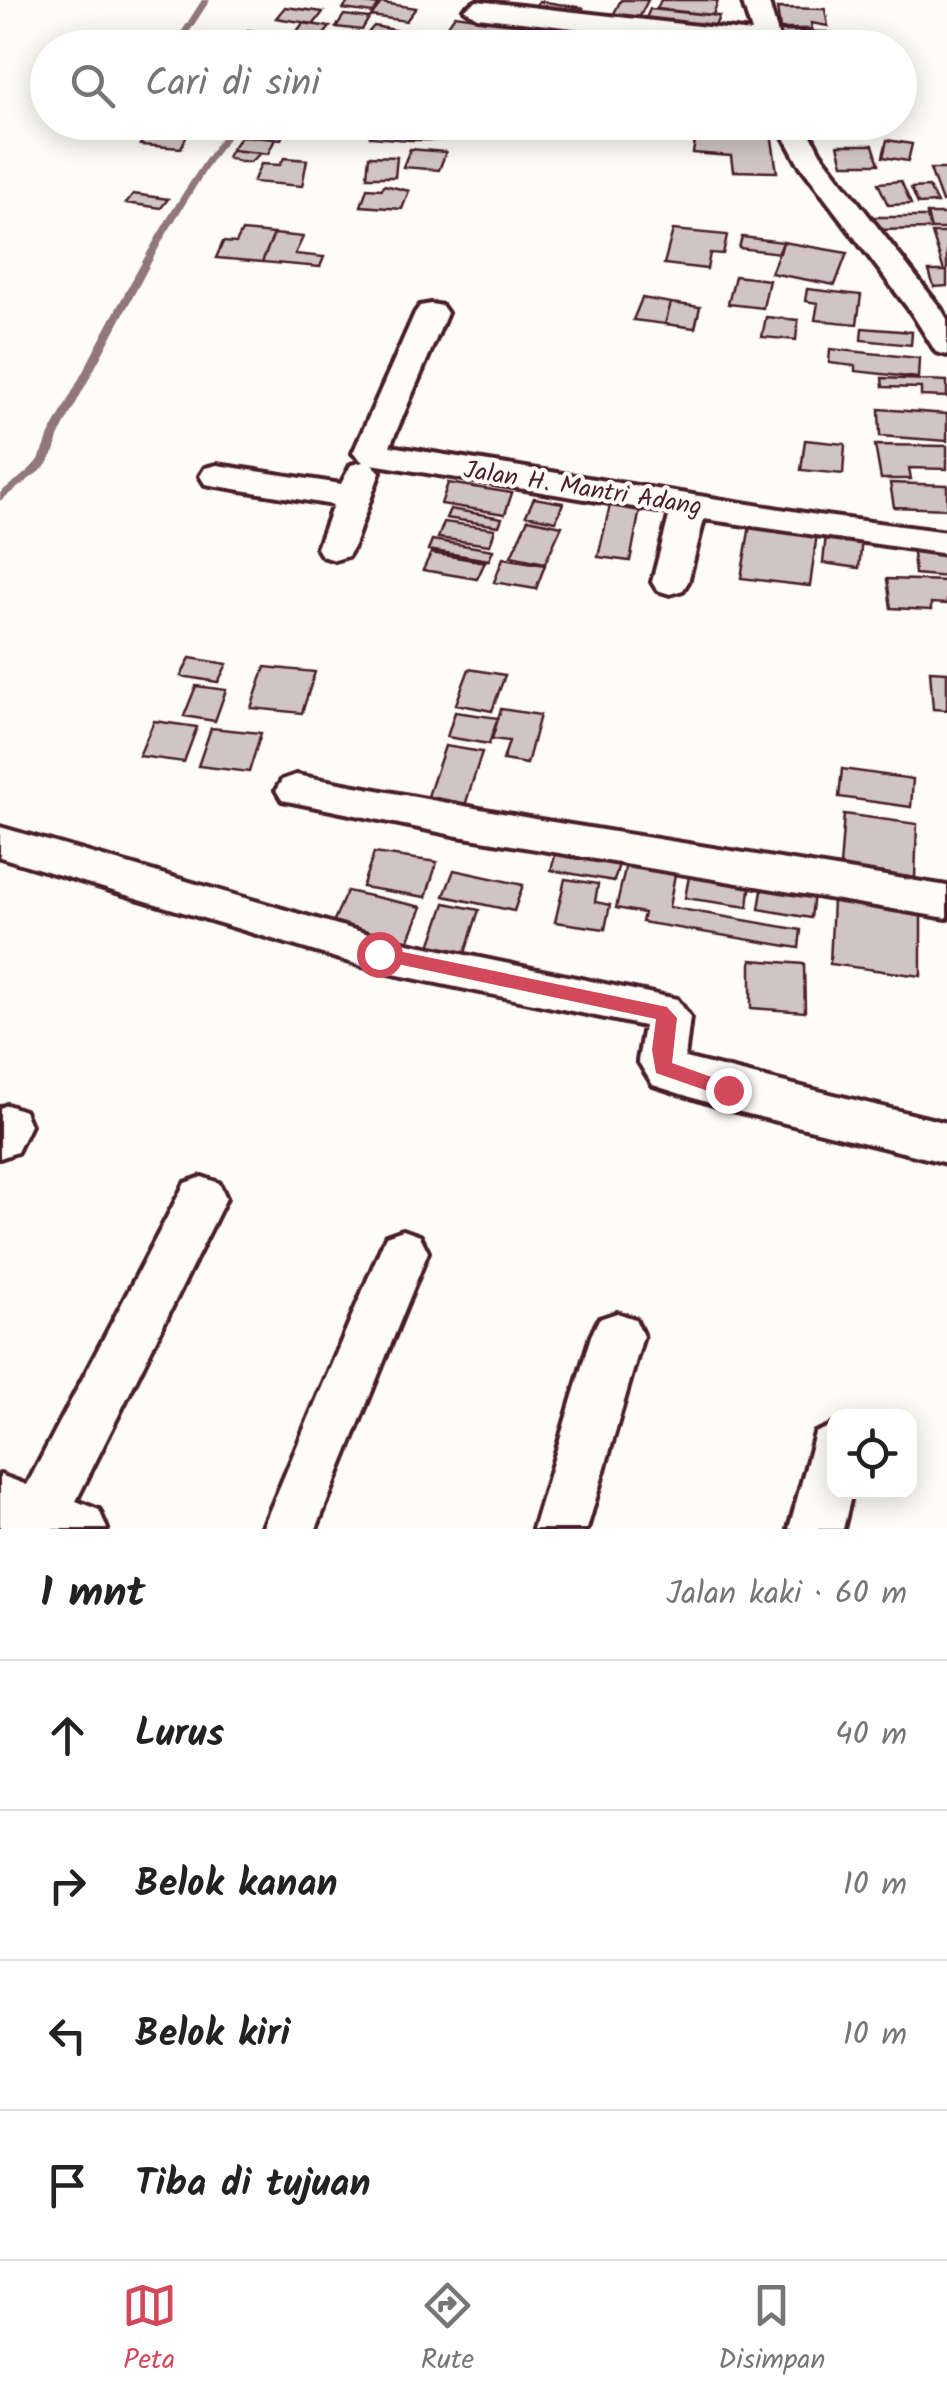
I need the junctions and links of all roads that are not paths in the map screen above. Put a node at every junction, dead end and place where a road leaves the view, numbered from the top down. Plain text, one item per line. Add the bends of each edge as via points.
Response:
1 (754, 0) edge
2 (478, 9) dead end
3 (647, 30) edge
4 (763, 30) edge
5 (799, 140) edge
6 (947, 292) edge
7 (913, 293) junction
8 (431, 313) dead end
9 (947, 345) edge
10 (370, 454) junction
11 (217, 476) dead end
12 (354, 497) junction
13 (690, 506) junction
14 (947, 543) edge
15 (336, 548) dead end
16 (670, 582) dead end
17 (296, 790) dead end
18 (0, 842) edge
19 (947, 902) edge
20 (947, 1143) edge
21 (202, 1198) dead end
22 (403, 1252) dead end
23 (617, 1336) dead end
24 (827, 1482) edge
25 (40, 1516) edge
26 (290, 1529) edge
27 (560, 1529) edge
28 (816, 1529) edge

1 - 4 street
2 - 3 street
5 - 7 street
6 - 7 street
7 - 9 street
8 - 10 street
10 - 12 street
10 - 13 street, Jalan H. Mantri Adang
11 - 12 street
12 - 15 street
13 - 14 street, Jalan H. Mantri Adang
13 - 16 street
17 - 19 street via 466,825
18 - 20 street via 379,954 661,1012 668,1018 661,1064 669,1072
21 - 25 street
22 - 26 street
23 - 27 street
24 - 28 street

